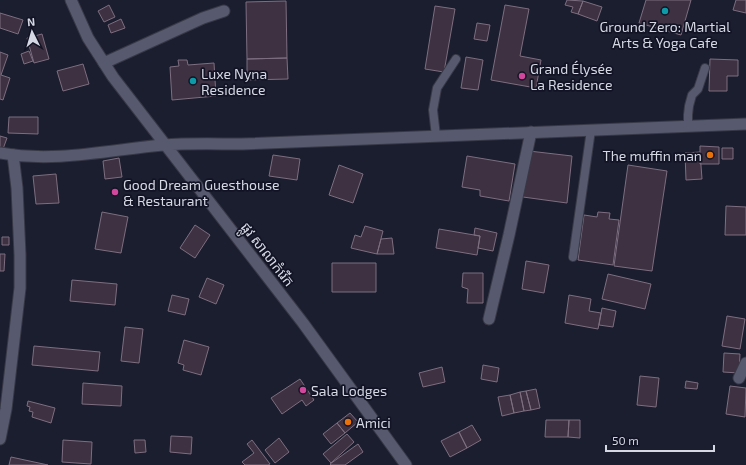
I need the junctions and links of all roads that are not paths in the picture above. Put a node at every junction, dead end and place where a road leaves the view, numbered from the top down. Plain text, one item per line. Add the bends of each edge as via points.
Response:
1 (71, 0) edge
2 (224, 11) dead end
3 (456, 59) dead end
4 (104, 63) junction
5 (705, 68) dead end
6 (746, 124) edge
7 (688, 126) junction
8 (591, 130) junction
9 (531, 132) junction
10 (436, 136) junction
11 (164, 145) junction
12 (0, 153) edge
13 (13, 155) junction
14 (573, 257) dead end
15 (489, 319) dead end
16 (746, 364) edge
17 (739, 378) dead end
18 (0, 439) edge
19 (406, 465) edge

1 - 4 street, ផ្លូវ សាលាកំរើក via 88,38
2 - 4 street
3 - 10 lane via 437,88 433,110
4 - 11 street, ផ្លូវ សាលាកំរើក
5 - 7 lane via 698,89 692,95
6 - 7 street
7 - 8 street
8 - 9 street
8 - 14 lane
9 - 10 street
9 - 15 street
10 - 11 street
11 - 13 street via 54,156
11 - 19 street, ផ្លូវ សាលាកំរើក via 303,323
12 - 13 street
13 - 18 street via 17,188 20,288 6,409
16 - 17 street

